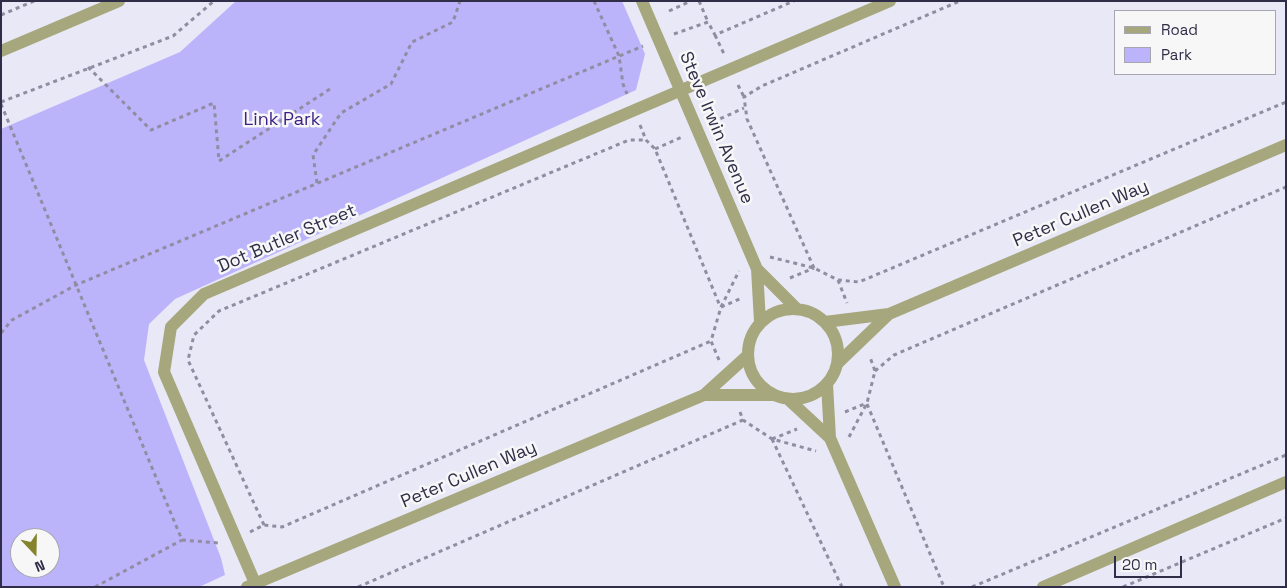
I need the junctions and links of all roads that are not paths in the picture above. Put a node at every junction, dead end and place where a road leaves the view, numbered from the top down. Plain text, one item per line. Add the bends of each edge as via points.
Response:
1 (119, 1) edge
2 (642, 1) edge
3 (890, 1) edge
4 (1, 51) edge
5 (681, 90) junction
6 (1286, 145) edge
7 (757, 269) junction
8 (796, 308) junction
9 (889, 314) junction
10 (760, 322) junction
11 (825, 322) junction
12 (747, 356) junction
13 (838, 363) junction
14 (827, 384) junction
15 (704, 395) junction
16 (773, 395) junction
17 (788, 399) junction
18 (830, 438) junction
19 (1286, 482) edge
20 (251, 585) edge
21 (894, 587) edge
22 (1044, 587) edge

1 - 4 street
2 - 5 street, Steve Irwin Avenue
3 - 5 street, Dot Butler Street
5 - 7 street, Steve Irwin Avenue
5 - 20 street, Dot Butler Street via 204,294 171,327 164,372
6 - 9 street, Peter Cullen Way
7 - 8 street, Steve Irwin Avenue
7 - 10 street, Steve Irwin Avenue
8 - 10 street via 773,313
8 - 11 street
9 - 11 street, Peter Cullen Way
9 - 13 street, Peter Cullen Way
10 - 12 street via 748,344
11 - 13 street via 834,334
12 - 15 street, Peter Cullen Way
12 - 16 street, Peter Cullen Way via 755,379
13 - 14 street, Peter Cullen Way
14 - 17 street, Peter Cullen Way via 816,393
14 - 18 street
15 - 16 street, Peter Cullen Way
15 - 20 street, Peter Cullen Way
16 - 17 street, Peter Cullen Way
17 - 18 street
18 - 21 street
19 - 22 street

